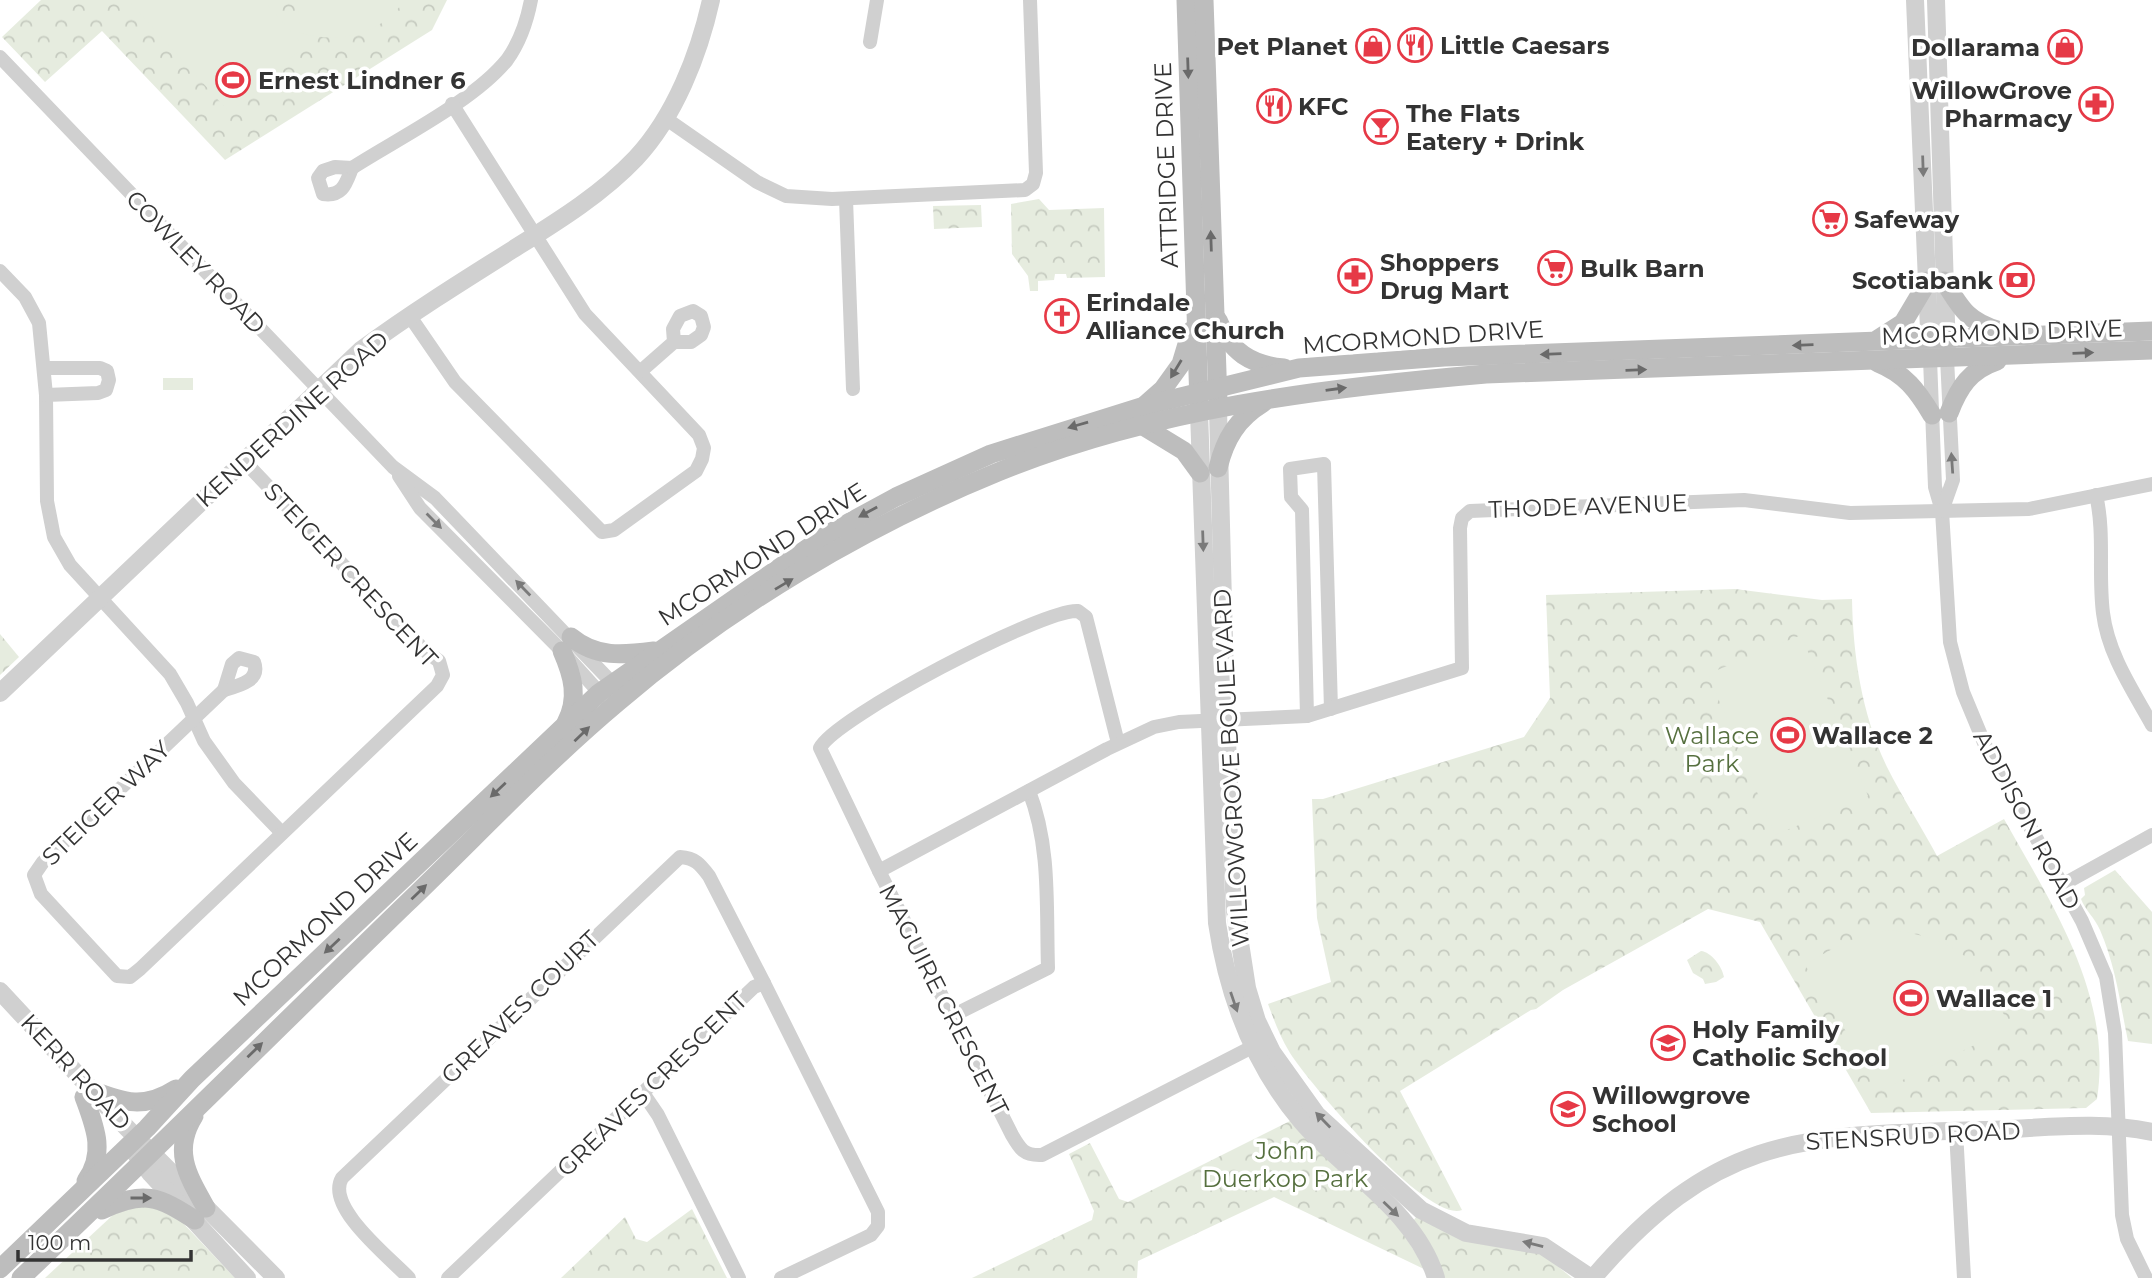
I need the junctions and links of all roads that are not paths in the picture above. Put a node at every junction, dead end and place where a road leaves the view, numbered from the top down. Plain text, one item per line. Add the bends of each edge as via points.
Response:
1 (531, 0) edge
2 (711, 0) edge
3 (877, 0) edge
4 (1030, 0) edge
5 (1186, 0) edge
6 (1204, 0) edge
7 (1915, 0) edge
8 (1936, 0) edge
9 (870, 42) dead end
10 (0, 57) edge
11 (452, 104) junction
12 (664, 118) junction
13 (352, 168) dead end
14 (846, 199) junction
15 (534, 236) junction
16 (0, 271) edge
17 (1936, 281) junction
18 (1214, 309) junction
19 (409, 315) junction
20 (1195, 324) junction
21 (2152, 331) edge
22 (2014, 335) junction
23 (674, 342) dead end
24 (1938, 349) junction
25 (2152, 350) edge
26 (1606, 352) junction
27 (1872, 352) junction
28 (2014, 355) junction
29 (45, 368) junction
30 (1299, 368) junction
31 (641, 371) junction
32 (1576, 372) junction
33 (853, 389) dead end
34 (320, 391) junction
35 (46, 395) junction
36 (1268, 399) junction
37 (1208, 401) junction
38 (1144, 406) junction
39 (1940, 414) junction
40 (1143, 426) junction
41 (244, 461) junction
42 (1209, 471) junction
43 (2152, 484) edge
44 (2096, 495) junction
45 (1942, 511) junction
46 (100, 598) junction
47 (567, 644) junction
48 (658, 650) junction
49 (224, 690) dead end
50 (0, 693) edge
51 (612, 695) junction
52 (1331, 709) junction
53 (1307, 716) junction
54 (194, 718) junction
55 (1218, 719) junction
56 (2152, 725) edge
57 (565, 726) junction
58 (1118, 743) junction
59 (1030, 791) junction
60 (282, 832) junction
61 (2152, 835) edge
62 (879, 871) junction
63 (2062, 885) junction
64 (764, 982) junction
65 (0, 991) edge
66 (0, 1008) edge
67 (954, 1015) junction
68 (1259, 1044) junction
69 (192, 1079) junction
70 (88, 1093) junction
71 (643, 1093) junction
72 (206, 1098) junction
73 (2118, 1126) junction
74 (1956, 1132) junction
75 (2152, 1132) edge
76 (134, 1141) junction
77 (147, 1158) junction
78 (71, 1202) junction
79 (201, 1214) junction
80 (85, 1218) junction
81 (0, 1269) edge
82 (22, 1278) edge
83 (247, 1278) edge
84 (276, 1278) edge
85 (410, 1278) edge
86 (448, 1278) edge
87 (739, 1278) edge
88 (781, 1278) edge
89 (1436, 1278) edge
90 (1592, 1278) edge
91 (1964, 1278) edge
92 (2146, 1278) edge

1 - 11 street via 527,21 506,60 480,86
2 - 12 street, KENDERDINE ROAD via 693,63
3 - 9 street
4 - 14 street via 1034,184 1018,192
5 -> 20 main road, ATTRIDGE DRIVE
18 -> 6 main road, ATTRIDGE DRIVE
7 -> 17 street
8 - 17 street
10 - 34 street, COWLEY ROAD
11 - 13 street
11 - 15 street
12 - 14 street via 757,182 786,196
12 - 15 street, KENDERDINE ROAD via 637,157 592,198
14 - 33 street
15 - 19 street, KENDERDINE ROAD
15 - 31 street via 585,314
16 - 29 street via 25,297 39,323
17 - 22 main road via 1978,325
17 - 24 street
17 - 27 main road via 1903,323
18 - 30 main road via 1222,332 1256,365
18 - 37 main road, ATTRIDGE DRIVE
19 - 31 street via 455,382 602,532 614,530 634,516 695,471 702,459 704,447 695,429
19 - 34 street, KENDERDINE ROAD via 361,350
20 - 37 main road, ATTRIDGE DRIVE
20 -> 38 main road via 1181,364
21 - 22 main road, MCORMOND DRIVE
22 - 24 main road, MCORMOND DRIVE
23 - 31 street
24 - 27 main road, MCORMOND DRIVE
24 - 28 main road, MCORMOND DRIVE
24 - 39 street, ADDISON ROAD
28 -> 25 main road, MCORMOND DRIVE
27 -> 26 main road, MCORMOND DRIVE
26 -> 30 main road, MCORMOND DRIVE
26 - 32 main road
32 -> 27 main road, MCORMOND DRIVE
27 - 39 main road via 1905,377
28 - 39 main road via 1976,369
29 - 35 street
29 - 35 street via 100,368 107,371 109,380 106,390 98,393
30 - 37 main road, MCORMOND DRIVE
36 -> 32 main road, MCORMOND DRIVE via 1391,382
34 - 41 street, KENDERDINE ROAD
34 - 47 street, COWLEY ROAD via 393,467 421,508
35 - 46 street via 47,501 54,537
36 - 37 main road, MCORMOND DRIVE
36 - 42 main road via 1230,433
37 - 38 main road, MCORMOND DRIVE
37 - 40 main road, MCORMOND DRIVE
37 - 42 street, WILLOWGROVE BOULEVARD
38 -> 48 main road, MCORMOND DRIVE via 991,454 896,497 828,534
39 - 45 street, ADDISON ROAD via 1953,480
40 - 42 main road
51 -> 40 main road, MCORMOND DRIVE via 750,604 905,515 997,472
41 - 46 street, KENDERDINE ROAD
41 - 60 street, STEIGER CRESCENT via 439,661 443,675 438,686
42 - 55 street, WILLOWGROVE BOULEVARD
43 - 44 street
44 - 45 street via 2029,509
44 - 56 street via 2109,640
45 - 52 street, THODE AVENUE via 1850,513 1744,500 1471,511 1462,518 1460,528 1462,668
45 - 63 street, ADDISON ROAD via 1946,610 1963,692 1985,745
46 - 50 street, KENDERDINE ROAD
46 - 54 street via 170,674
47 - 48 main road via 610,655
47 - 51 street, COWLEY ROAD
47 - 57 main road via 575,707
48 - 51 main road, MCORMOND DRIVE
49 - 54 street
51 - 57 main road, MCORMOND DRIVE
72 -> 51 main road, MCORMOND DRIVE
52 - 53 street, THODE AVENUE
52 - 53 street via 1324,464 1290,470 1291,496 1302,510
53 - 55 street, THODE AVENUE
54 - 60 street via 204,741 234,783
54 - 60 street, STEIGER WAY via 43,862 34,876 41,894 117,976 130,977
55 - 58 street, MAGUIRE CRESCENT via 1154,727
55 - 68 street, WILLOWGROVE BOULEVARD via 1239,949
57 -> 69 main road, MCORMOND DRIVE
58 - 59 street, MAGUIRE CRESCENT
58 - 62 street via 1086,617 1078,611 1056,613 957,660 840,729 820,748
59 - 62 street, MAGUIRE CRESCENT
59 - 67 street via 1044,841 1048,968
61 - 63 street
62 - 67 street, MAGUIRE CRESCENT
63 - 73 street, ADDISON ROAD via 2097,953 2112,1001
64 - 71 street, GREAVES CRESCENT
64 - 85 street, GREAVES COURT via 709,876 700,863 680,857 342,1178 338,1198 346,1213
64 - 88 street, GREAVES CRESCENT via 878,1212 878,1226 871,1235
65 - 70 street, KERR ROAD
66 - 70 street, KERR ROAD
67 - 68 street, MAGUIRE CRESCENT via 1012,1135 1021,1151 1029,1155 1042,1155
68 -> 89 street, WILLOWGROVE BOULEVARD via 1279,1092 1302,1123 1407,1226
90 -> 68 street, WILLOWGROVE BOULEVARD via 1543,1246 1466,1233 1421,1210 1317,1115
69 - 70 main road via 165,1096 133,1104
69 - 76 main road, MCORMOND DRIVE
70 - 76 street, KERR ROAD
70 - 78 main road via 99,1145 94,1169
71 - 86 street, GREAVES CRESCENT
71 - 87 street
72 - 77 main road, MCORMOND DRIVE
72 - 79 main road via 186,1129 181,1153
73 - 74 street, STENSRUD ROAD
73 - 75 street, STENSRUD ROAD
73 - 92 street, ADDISON ROAD via 2122,1214 2127,1240
74 - 90 street, STENSRUD ROAD via 1818,1138 1735,1162 1679,1193
74 - 91 street
76 - 77 street, KERR ROAD
76 - 78 main road, MCORMOND DRIVE
77 - 79 street
77 - 80 main road, MCORMOND DRIVE
78 - 81 main road, MCORMOND DRIVE
80 -> 79 main road via 126,1198 145,1196
79 - 83 street
79 - 84 street
80 - 82 main road, MCORMOND DRIVE

